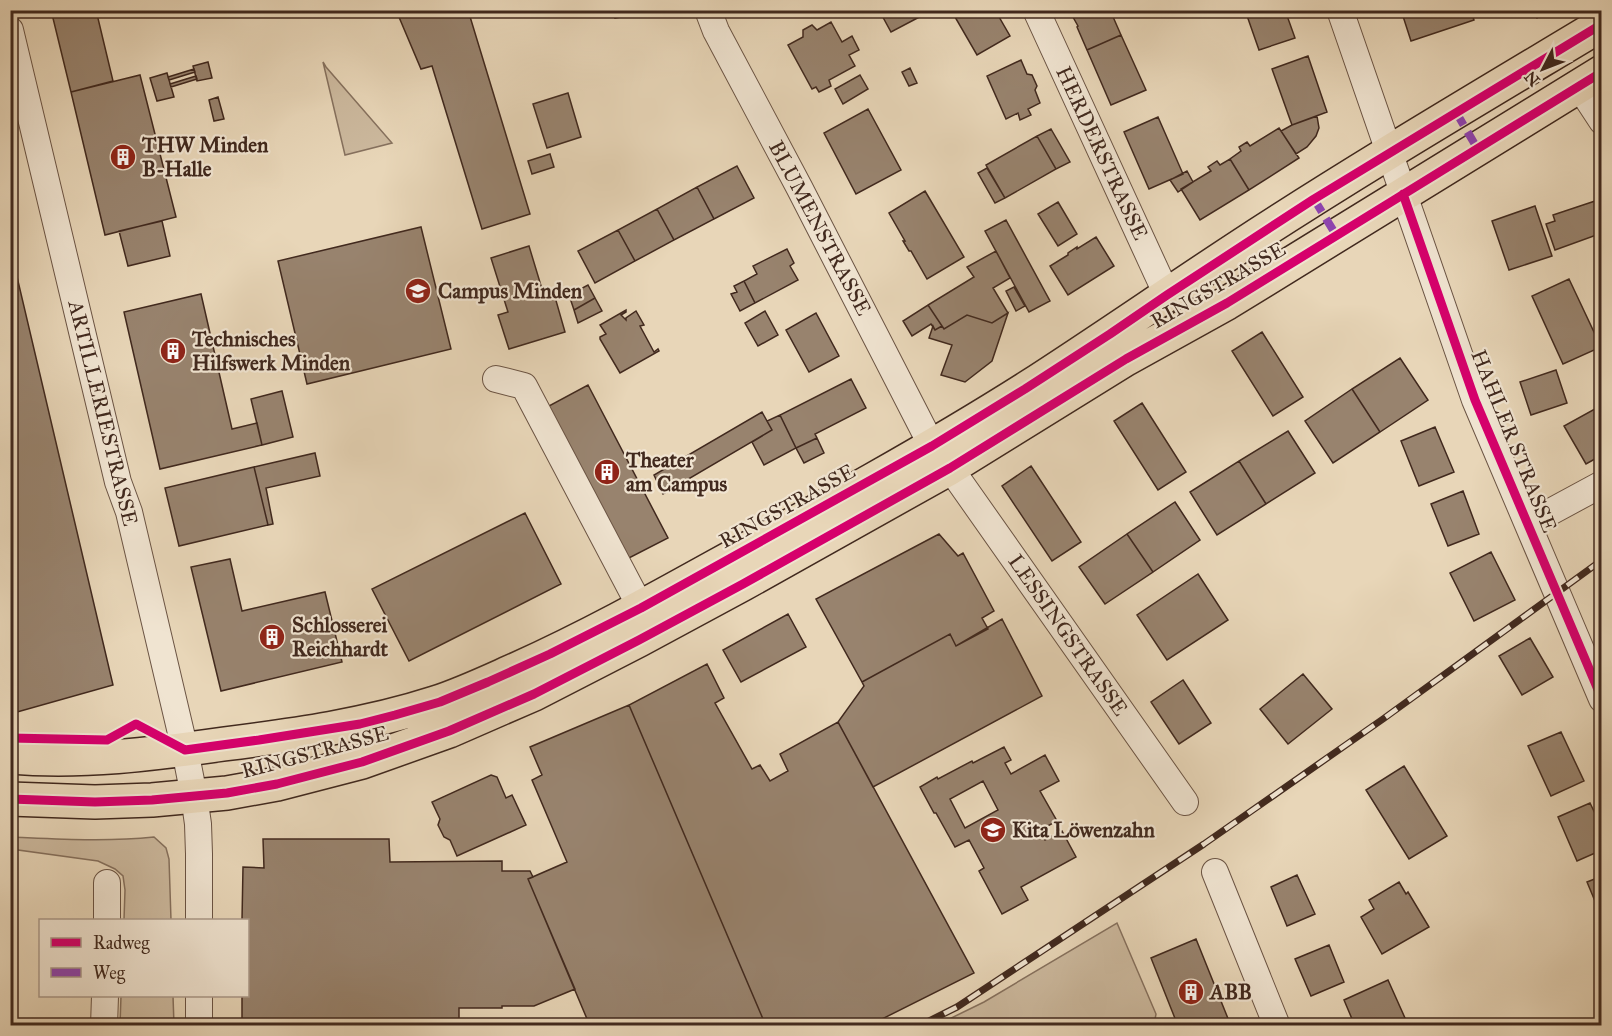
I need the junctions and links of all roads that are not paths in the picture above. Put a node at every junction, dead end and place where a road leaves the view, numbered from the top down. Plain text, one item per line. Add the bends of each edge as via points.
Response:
1 (708, 10) edge
2 (1036, 10) edge
3 (1340, 10) edge
4 (1602, 24) edge
5 (10, 30) edge
6 (1591, 79) edge
7 (17, 83) edge
8 (1602, 121) edge
9 (1389, 153) junction
10 (1403, 194) junction
11 (1167, 295) junction
12 (496, 380) dead end
13 (941, 457) junction
14 (1602, 484) edge
15 (1528, 524) junction
16 (641, 608) junction
17 (1602, 699) edge
18 (185, 750) junction
19 (10, 757) edge
20 (194, 796) junction
21 (10, 799) edge
22 (1185, 802) dead end
23 (1215, 872) dead end
24 (107, 883) dead end
25 (107, 919) edge
26 (199, 919) edge
27 (105, 997) edge
28 (199, 997) edge
29 (104, 1026) edge
30 (199, 1026) edge
31 (1277, 1026) edge

1 - 13 street, BLUMENSTRASSE
2 - 11 street, HERDERSTRASSE
3 - 9 street, HAHLER STRASSE
4 - 9 main road, RINGSTRASSE
5 - 7 street, ARTILLERIESTRASSE
6 - 8 street
6 - 10 main road, RINGSTRASSE
7 - 18 street, ARTILLERIESTRASSE via 118,482 129,512
9 - 10 street, HAHLER STRASSE
9 - 11 main road, RINGSTRASSE
10 - 13 main road, RINGSTRASSE via 1227,303
10 - 15 street, HAHLER STRASSE via 1475,400
11 - 13 main road, RINGSTRASSE
12 - 16 street via 524,386
13 - 16 main road, RINGSTRASSE
13 - 20 main road, RINGSTRASSE via 816,544 534,694 449,731 362,762 252,789
13 - 22 street, LESSINGSTRASSE
14 - 15 street
15 - 17 street, HAHLER STRASSE
16 - 18 main road, RINGSTRASSE via 550,654 440,702 360,724
18 - 19 main road, RINGSTRASSE via 70,760
18 - 20 street, ARTILLERIESTRASSE
20 - 21 main road, RINGSTRASSE via 109,802
20 - 26 street, ARTILLERIESTRASSE via 200,854
23 - 31 street
24 - 25 street
27 - 29 street
28 - 30 street

